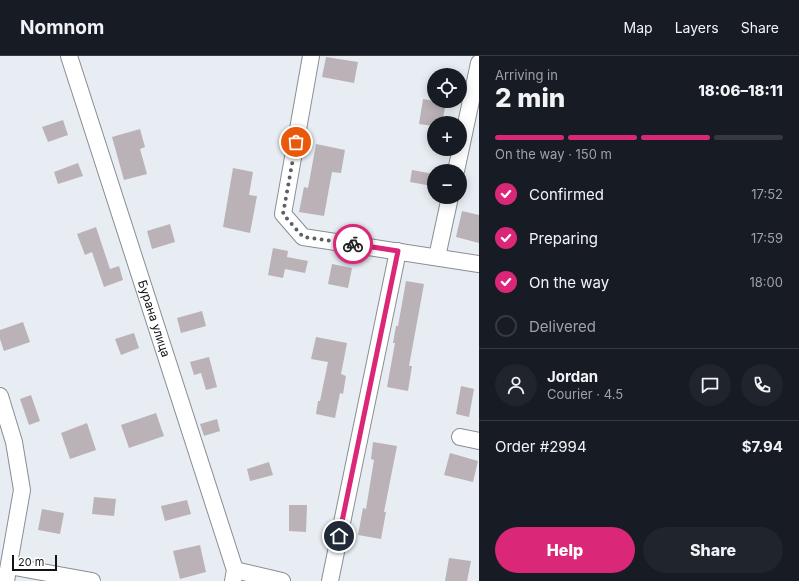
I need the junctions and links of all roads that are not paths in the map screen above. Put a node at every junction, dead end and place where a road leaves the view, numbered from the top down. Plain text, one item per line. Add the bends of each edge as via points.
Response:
1 (69, 56) edge
2 (311, 56) edge
3 (479, 62) edge
4 (457, 164) edge
5 (448, 204) edge
6 (398, 251) junction
7 (437, 257) junction
8 (479, 264) edge
9 (0, 396) edge
10 (460, 437) dead end
11 (479, 441) edge
12 (8, 574) edge
13 (234, 576) edge
14 (92, 581) edge
15 (282, 581) edge
16 (330, 581) edge

1 - 13 street, Бурана улица
2 - 6 street via 283,214 303,237
3 - 4 street
5 - 7 street
6 - 7 street
6 - 16 street
7 - 8 street
9 - 12 street via 14,442 22,490
10 - 11 street
12 - 14 street
13 - 15 street

